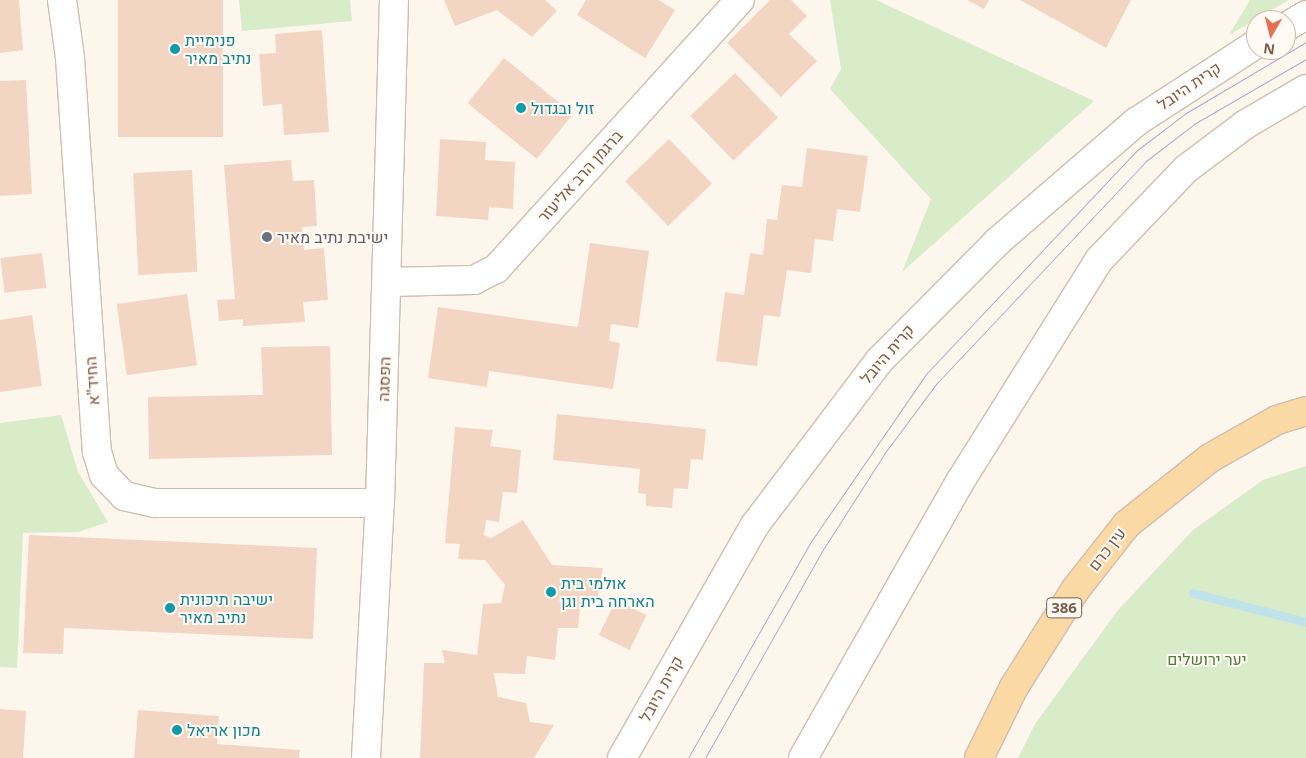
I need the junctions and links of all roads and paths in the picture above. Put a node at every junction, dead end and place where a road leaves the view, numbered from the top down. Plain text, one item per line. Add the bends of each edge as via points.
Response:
1 (62, 0) edge
2 (394, 0) edge
3 (740, 0) edge
4 (1246, 50) edge
5 (1306, 89) edge
6 (387, 282) junction
7 (1306, 411) edge
8 (380, 503) junction
9 (366, 758) edge
10 (622, 758) edge
11 (803, 758) edge
12 (979, 758) edge

1 - 8 street, החיד"א via 70,58 96,452 104,475 124,496 155,503
2 - 6 street, הפסגה
3 - 6 street, ברגמן הרב אליעזר via 496,269 474,280
4 - 10 street, קרית היובל via 1136,122 1101,151 997,242 880,360 755,525
5 - 11 street via 1246,124 1186,169 1100,260 961,480
6 - 8 street, הפסגה
7 - 12 main road, עין כרם / 386 via 1276,420 1210,458 1127,524 1075,590 1014,687
8 - 9 street, הפסגה

